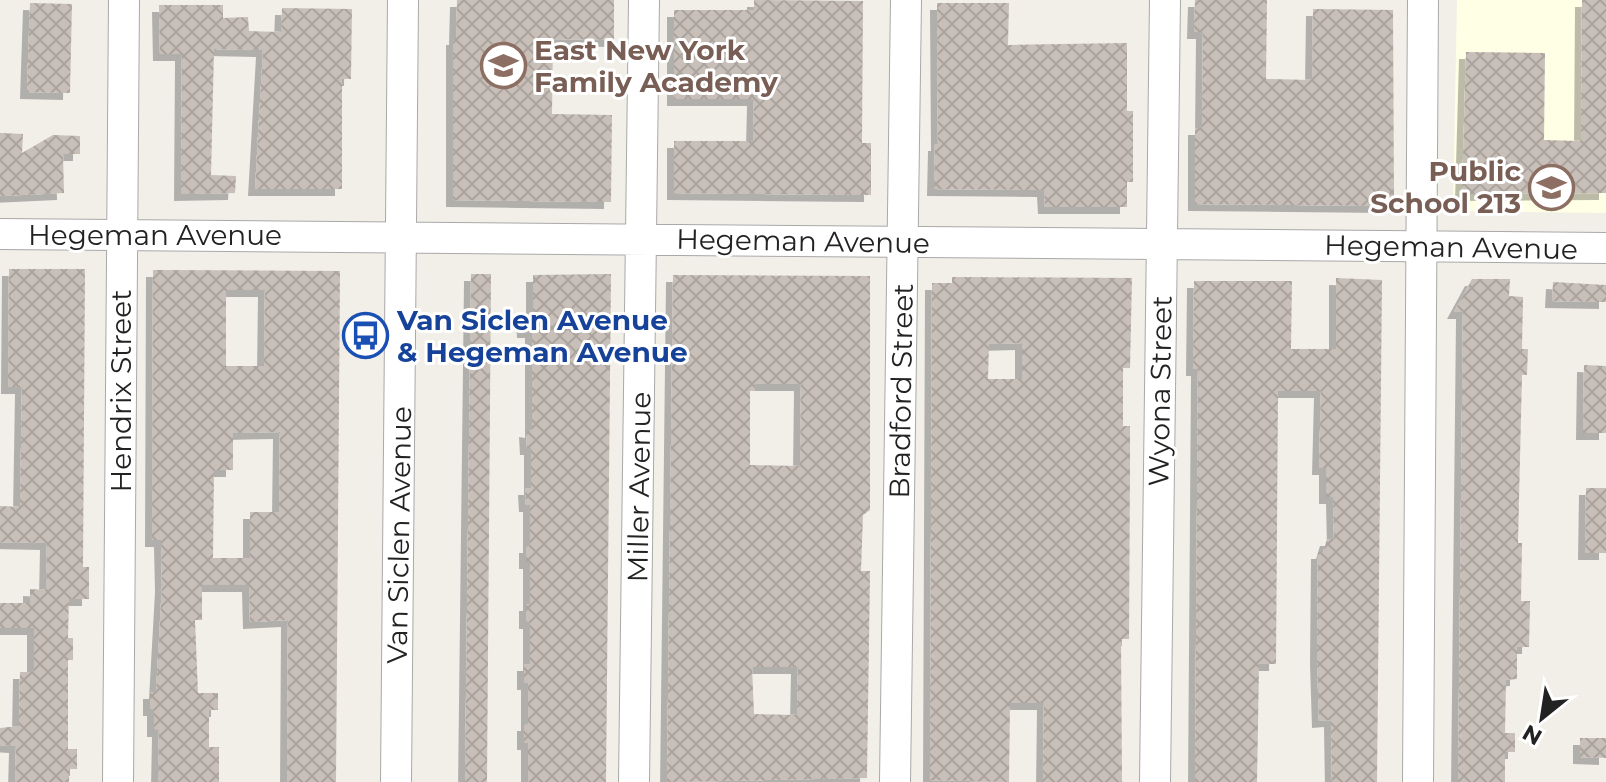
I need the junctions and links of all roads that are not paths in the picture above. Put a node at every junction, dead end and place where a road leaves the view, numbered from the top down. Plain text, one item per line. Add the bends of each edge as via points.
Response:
1 (124, 0) edge
2 (403, 0) edge
3 (644, 0) edge
4 (906, 0) edge
5 (1165, 0) edge
6 (1423, 0) edge
7 (0, 234) edge
8 (122, 235) junction
9 (402, 237) junction
10 (643, 239) junction
11 (903, 242) junction
12 (1162, 244) junction
13 (1422, 246) junction
14 (1606, 248) edge
15 (118, 782) edge
16 (396, 782) edge
17 (634, 782) edge
18 (895, 782) edge
19 (1155, 782) edge
20 (1418, 782) edge

1 - 8 street, Hendrix Street
2 - 9 street, Van Siclen Avenue
3 - 10 street, Miller Avenue
4 - 11 street, Bradford Street
5 - 12 street, Wyona Street
6 - 13 street
7 - 8 street, Hegeman Avenue
8 - 9 street, Hegeman Avenue
8 - 15 street, Hendrix Street
9 - 10 street, Hegeman Avenue
9 - 16 street, Van Siclen Avenue
10 - 11 street, Hegeman Avenue
10 - 17 street, Miller Avenue
11 - 12 street, Hegeman Avenue
11 - 18 street, Bradford Street
12 - 13 street, Hegeman Avenue
12 - 19 street, Wyona Street
13 - 14 street, Hegeman Avenue
13 - 20 street

